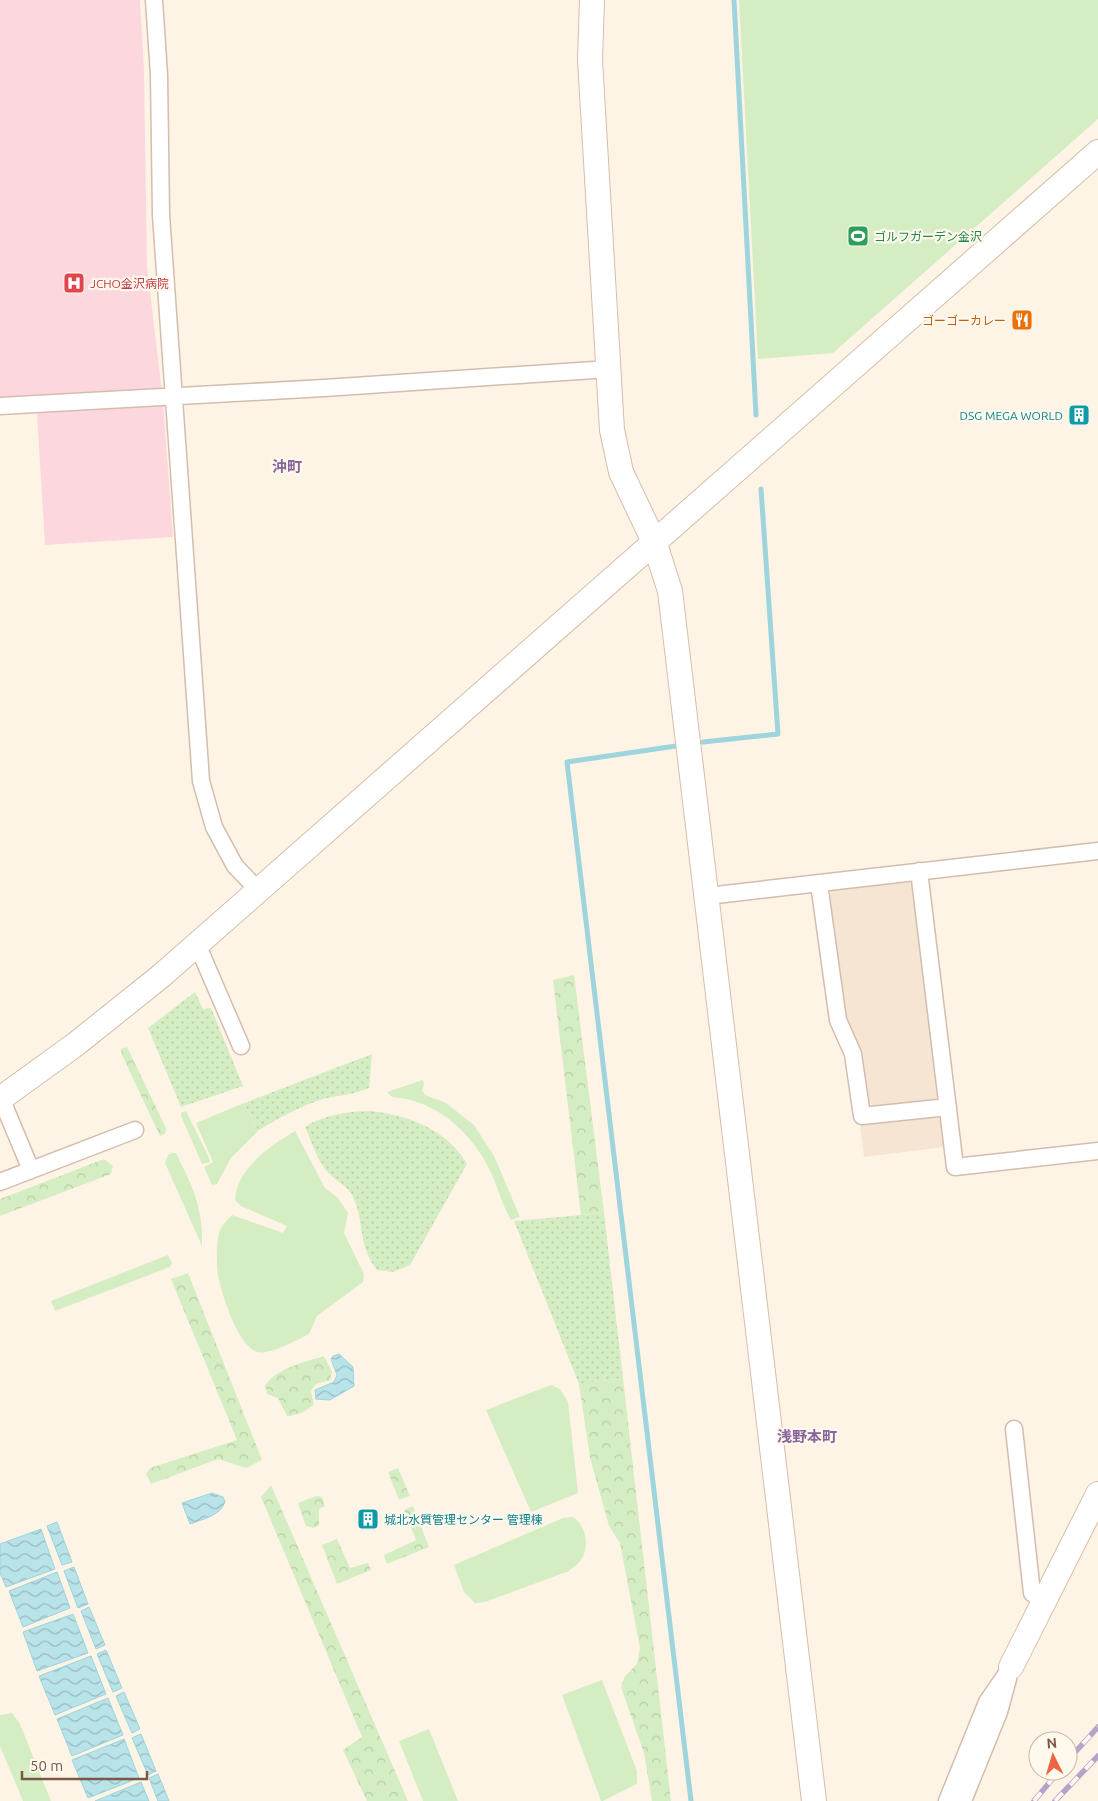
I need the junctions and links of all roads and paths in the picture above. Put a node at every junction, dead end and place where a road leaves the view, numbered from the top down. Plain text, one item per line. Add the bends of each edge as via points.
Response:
1 (154, 0) edge
2 (592, 0) edge
3 (1098, 152) edge
4 (609, 369) junction
5 (175, 397) junction
6 (0, 406) edge
7 (655, 544) junction
8 (1098, 851) edge
9 (919, 871) junction
10 (819, 884) junction
11 (259, 891) junction
12 (707, 896) junction
13 (197, 944) junction
14 (241, 1046) dead end
15 (1, 1098) edge
16 (948, 1107) junction
17 (136, 1130) dead end
18 (1098, 1151) edge
19 (31, 1170) junction
20 (0, 1182) edge
21 (1014, 1428) dead end
22 (1098, 1494) edge
23 (1043, 1602) junction
24 (1011, 1667) junction
25 (814, 1801) edge
26 (947, 1801) edge
27 (963, 1801) edge

1 - 5 street via 159,75 161,215
2 - 4 street via 590,60
3 - 7 street
4 - 5 street
4 - 7 street via 612,430 618,464
5 - 6 street
5 - 11 street via 202,781 214,827 235,866
7 - 11 street
7 - 12 street via 670,591
8 - 9 street
9 - 10 street
9 - 16 street
10 - 12 street
10 - 16 street via 838,1020 853,1054 862,1116
11 - 13 street
12 - 25 street
13 - 14 street
13 - 15 street via 76,1044
15 - 19 street
16 - 18 street via 955,1166
17 - 19 street
19 - 20 street
21 - 23 street via 1032,1593
22 - 23 street
23 - 24 street
24 - 26 street via 987,1702
24 - 27 street via 999,1712

